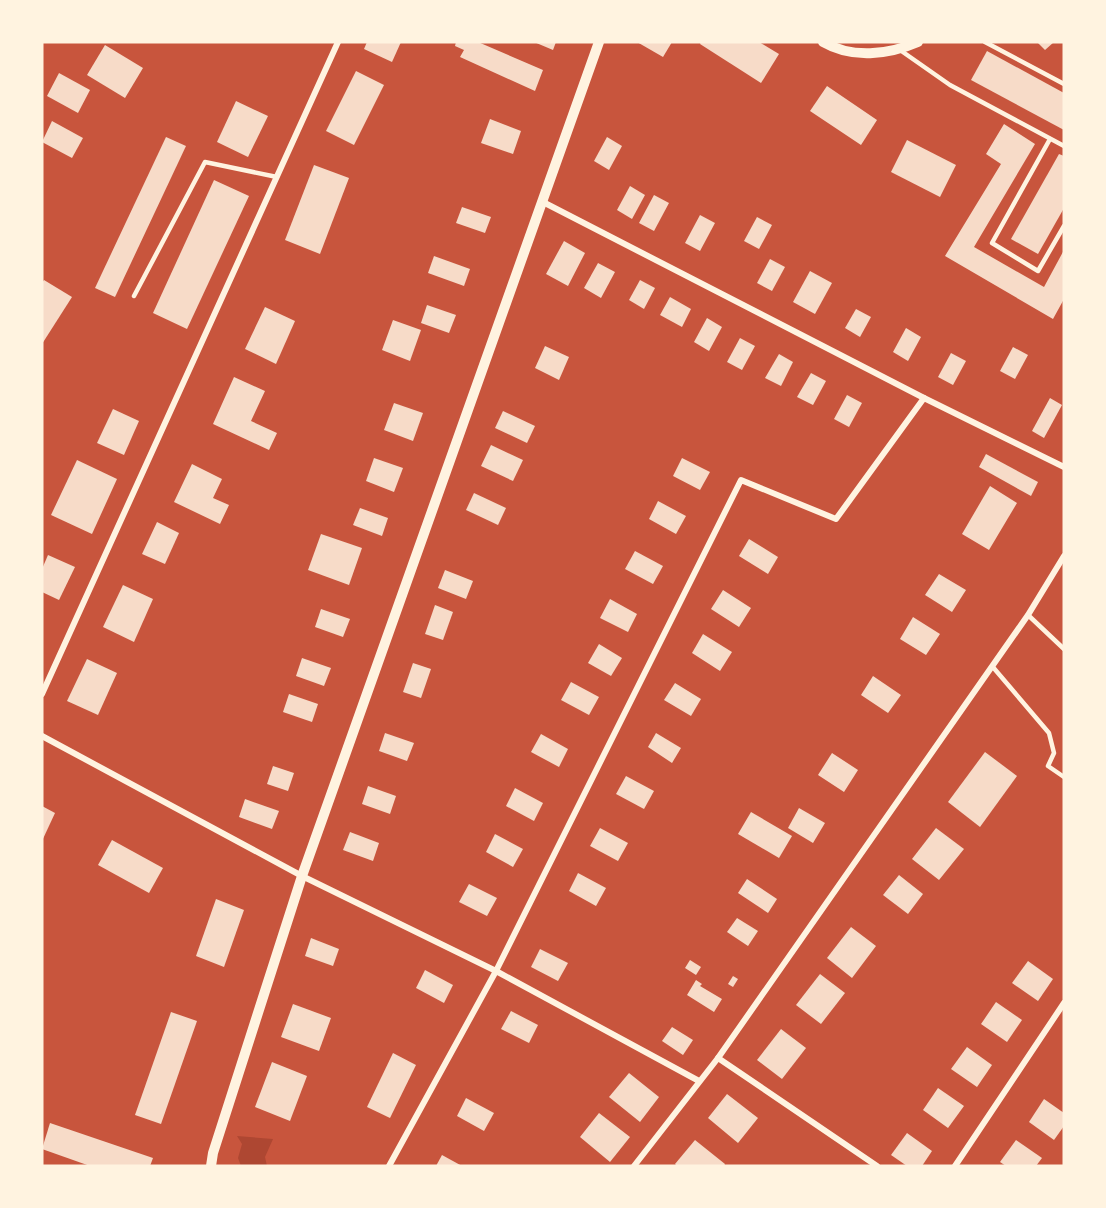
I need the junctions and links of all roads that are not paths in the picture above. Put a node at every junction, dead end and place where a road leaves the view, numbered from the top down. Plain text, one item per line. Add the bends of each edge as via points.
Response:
1 (338, 42) edge
2 (599, 42) edge
3 (822, 42) edge
4 (918, 42) edge
5 (985, 42) edge
6 (837, 45) edge
7 (900, 50) junction
8 (1064, 84) edge
9 (1050, 139) junction
10 (1064, 146) edge
11 (277, 177) junction
12 (542, 201) junction
13 (1064, 226) edge
14 (134, 296) dead end
15 (924, 398) junction
16 (1064, 467) edge
17 (1064, 556) edge
18 (1028, 615) junction
19 (1064, 649) edge
20 (992, 666) junction
21 (42, 694) edge
22 (42, 736) edge
23 (1064, 777) edge
24 (302, 876) junction
25 (496, 970) junction
26 (1064, 1003) edge
27 (718, 1058) junction
28 (699, 1081) junction
29 (211, 1166) edge
30 (389, 1166) edge
31 (634, 1166) edge
32 (878, 1166) edge
33 (955, 1166) edge

1 - 11 street
2 - 12 street
3 - 6 street
4 - 7 street
5 - 8 lane
6 - 7 street via 862,53
7 - 9 lane via 950,85
9 - 10 lane
9 - 13 lane via 992,243 1038,272
11 - 14 lane via 205,162
11 - 21 street
12 - 15 street
12 - 24 street
15 - 16 street
15 - 25 street via 836,519 741,480
17 - 18 street
18 - 19 lane
18 - 20 street
20 - 23 lane via 1049,733 1054,753 1048,766
20 - 27 street
22 - 24 street
24 - 25 street
24 - 29 street
25 - 28 street
25 - 30 street
26 - 33 street
27 - 28 street
27 - 32 street
28 - 31 street

